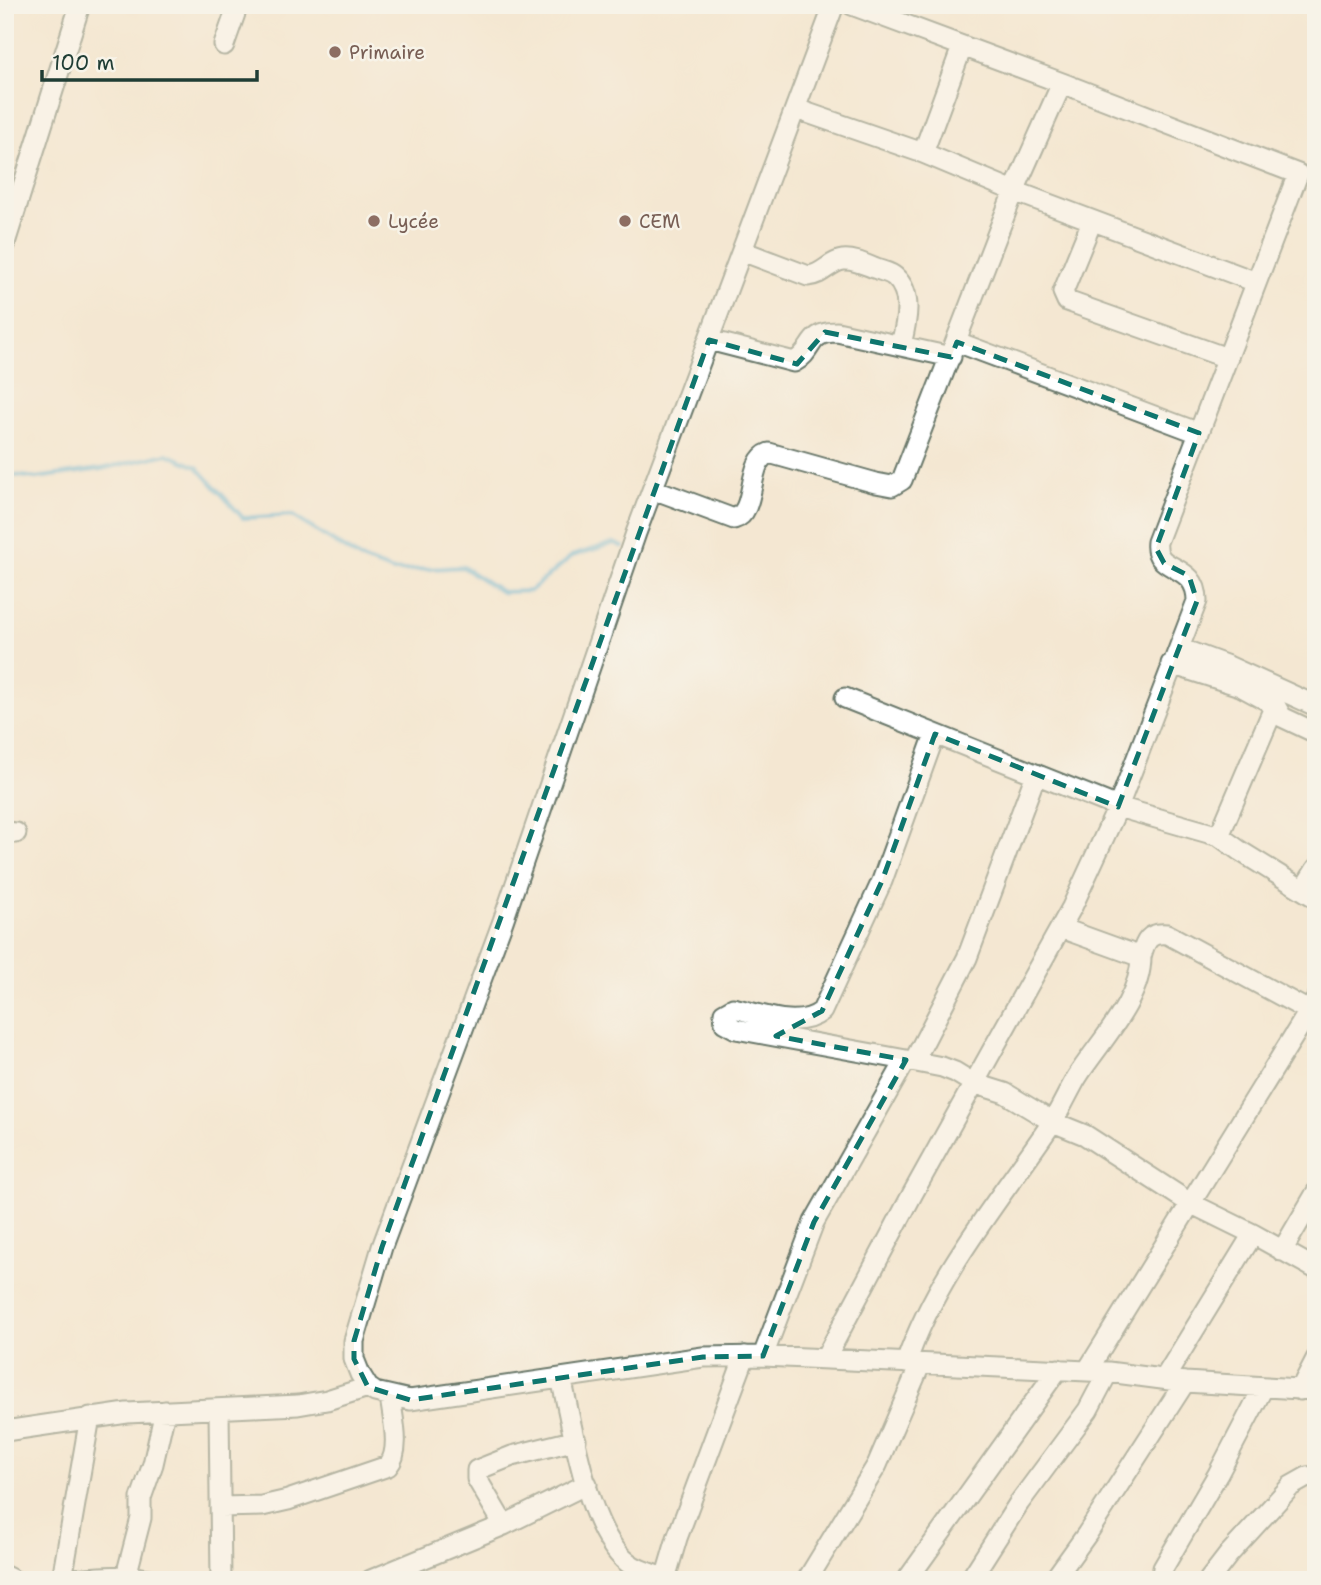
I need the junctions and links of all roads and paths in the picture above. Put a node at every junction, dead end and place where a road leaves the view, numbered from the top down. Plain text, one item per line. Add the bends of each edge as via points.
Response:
1 (80, 5) edge
2 (238, 5) edge
3 (834, 5) edge
4 (852, 5) edge
5 (224, 45) dead end
6 (962, 47) junction
7 (1062, 83) junction
8 (796, 109) junction
9 (923, 153) junction
10 (1307, 177) edge
11 (1014, 191) junction
12 (1093, 220) junction
13 (5, 243) edge
14 (742, 251) junction
15 (1256, 282) junction
16 (709, 340) junction
17 (901, 345) junction
18 (954, 349) junction
19 (1227, 358) junction
20 (1199, 433) junction
21 (653, 489) junction
22 (1175, 656) junction
23 (845, 698) dead end
24 (1275, 705) junction
25 (1316, 706) edge
26 (1316, 733) edge
27 (935, 734) junction
28 (1036, 774) junction
29 (1118, 807) junction
30 (1219, 835) junction
31 (1316, 869) edge
32 (1309, 894) edge
33 (1061, 928) junction
34 (1141, 957) junction
35 (1312, 1005) edge
36 (910, 1061) junction
37 (973, 1083) junction
38 (1053, 1122) junction
39 (1316, 1193) edge
40 (1190, 1203) junction
41 (1253, 1234) junction
42 (1282, 1251) junction
43 (1316, 1269) edge
44 (754, 1356) junction
45 (826, 1357) junction
46 (1316, 1359) edge
47 (913, 1364) junction
48 (1058, 1369) junction
49 (1087, 1371) junction
50 (1108, 1372) junction
51 (561, 1378) junction
52 (1164, 1379) junction
53 (1185, 1382) junction
54 (368, 1387) junction
55 (1263, 1388) junction
56 (1308, 1390) edge
57 (390, 1396) junction
58 (219, 1410) junction
59 (165, 1411) junction
60 (90, 1417) junction
61 (5, 1431) edge
62 (576, 1440) junction
63 (1316, 1476) edge
64 (586, 1485) junction
65 (220, 1507) junction
66 (504, 1525) junction
67 (5, 1576) edge
68 (126, 1576) junction
69 (100, 1578) edge
70 (60, 1579) edge
71 (667, 1579) edge
72 (13, 1580) edge
73 (155, 1580) edge
74 (221, 1580) edge
75 (371, 1580) edge
76 (807, 1580) edge
77 (907, 1580) edge
78 (970, 1580) edge
79 (1054, 1580) edge
80 (1164, 1580) edge
81 (1209, 1580) edge

1 - 13 street
2 - 5 street
3 - 8 street
4 - 6 street
6 - 7 street
6 - 9 street
7 - 10 street
7 - 11 street
8 - 9 street
8 - 14 street
9 - 11 street
10 - 15 street
11 - 12 street
11 - 18 street
12 - 15 street
12 - 19 street via 1063,292 1066,301
14 - 16 street
14 - 17 street via 808,276 844,260 892,275 901,285 908,307
15 - 19 street
16 - 17 street via 789,362 800,359 815,337 825,332
16 - 21 street
17 - 18 street
18 - 20 street
18 - 21 street via 898,484 876,483 769,453 760,459 744,512 734,519
19 - 20 street
20 - 22 street via 1156,548 1164,563 1189,576 1197,592
21 - 54 street via 503,921 382,1247 354,1341 354,1359
22 - 24 street
22 - 25 street via 1228,666
22 - 29 street
23 - 27 street
24 - 26 street via 1282,717
24 - 30 street
27 - 28 street
27 - 36 street via 882,880 821,1011 803,1020 733,1008 724,1013 725,1023 736,1029
28 - 29 street
28 - 36 street via 967,958
29 - 30 street
29 - 33 street
30 - 32 street
31 - 32 street
33 - 34 street
33 - 37 street
34 - 35 street via 1148,937 1167,934
34 - 38 street via 1141,970 1116,1024 1077,1077
35 - 40 street
36 - 37 street via 955,1072
36 - 44 street via 814,1222
37 - 38 street via 1004,1093
37 - 45 street
38 - 40 street via 1085,1135
38 - 47 street via 961,1252 922,1321
39 - 42 street
40 - 41 street
40 - 49 street
41 - 42 street
41 - 52 street
42 - 43 street
44 - 45 street
44 - 51 street via 703,1357
44 - 71 street via 677,1538
45 - 47 street
46 - 56 street
47 - 48 street
47 - 76 street via 877,1465
48 - 49 street
48 - 77 street
49 - 50 street
50 - 52 street
50 - 78 street via 1088,1410 1024,1496
51 - 57 street via 410,1400
51 - 62 street
52 - 53 street
53 - 55 street
53 - 79 street
54 - 57 street
54 - 58 street via 298,1405
55 - 56 street
55 - 80 street via 1163,1568
57 - 65 street via 395,1455 388,1466 288,1500
58 - 59 street
58 - 65 street
59 - 60 street
59 - 68 street
60 - 61 street
60 - 70 street
62 - 64 street
62 - 66 street via 477,1470 477,1479
63 - 81 street via 1291,1486
64 - 66 street
64 - 71 street via 597,1520 616,1550 633,1566
65 - 74 street
66 - 75 street
67 - 72 street
68 - 69 street
68 - 73 street
69 - 70 street

